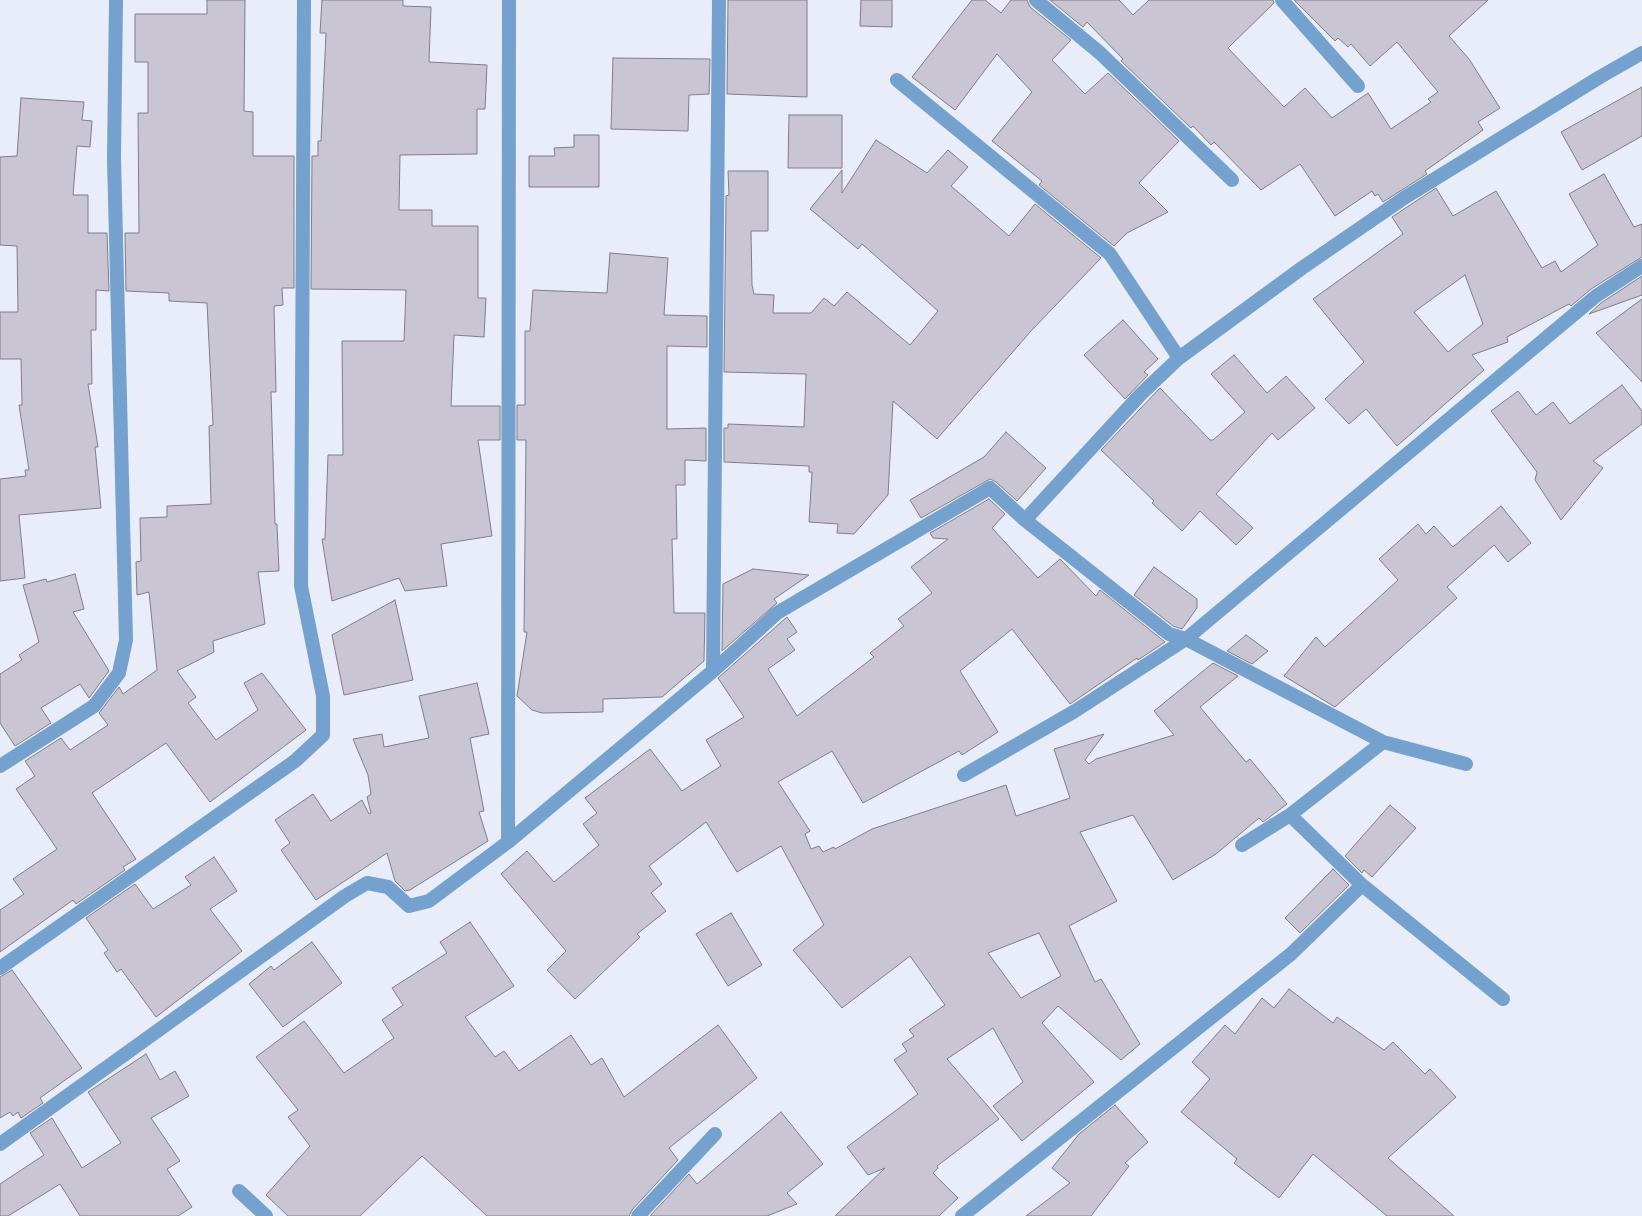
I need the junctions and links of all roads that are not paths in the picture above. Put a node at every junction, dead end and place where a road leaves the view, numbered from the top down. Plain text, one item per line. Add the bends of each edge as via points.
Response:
1 (116, 0) edge
2 (304, 0) edge
3 (510, 0) edge
4 (719, 0) edge
5 (1036, 0) edge
6 (1282, 0) edge
7 (1642, 54) edge
8 (897, 80) dead end
9 (1358, 86) dead end
10 (1232, 180) dead end
11 (1642, 266) edge
12 (1179, 358) junction
13 (1025, 520) junction
14 (1186, 639) junction
15 (713, 671) junction
16 (1383, 742) junction
17 (1466, 764) dead end
18 (0, 766) edge
19 (964, 775) dead end
20 (1290, 815) junction
21 (508, 842) junction
22 (1242, 845) dead end
23 (1362, 885) junction
24 (0, 968) edge
25 (1503, 999) dead end
26 (715, 1134) dead end
27 (0, 1144) edge
28 (239, 1191) dead end
29 (266, 1216) edge
30 (638, 1216) edge
31 (962, 1216) edge

1 - 18 street via 114,158 126,640 119,673 94,706
2 - 24 street via 301,586 323,696 323,736 295,761
3 - 21 street
4 - 15 street
5 - 10 street via 1100,53
6 - 9 street
7 - 12 street via 1600,76 1404,198
8 - 12 street via 1110,254
11 - 14 street via 1596,296
12 - 13 street via 1141,394
13 - 14 street via 1169,634
13 - 15 street via 990,488 777,613
14 - 16 street
14 - 19 street via 1075,711
15 - 21 street
16 - 17 street
16 - 20 street
20 - 22 street
20 - 23 street
21 - 27 street via 429,901 409,906 388,887 367,883 344,896
23 - 25 street
23 - 31 street via 1291,954
26 - 30 street
28 - 29 street

